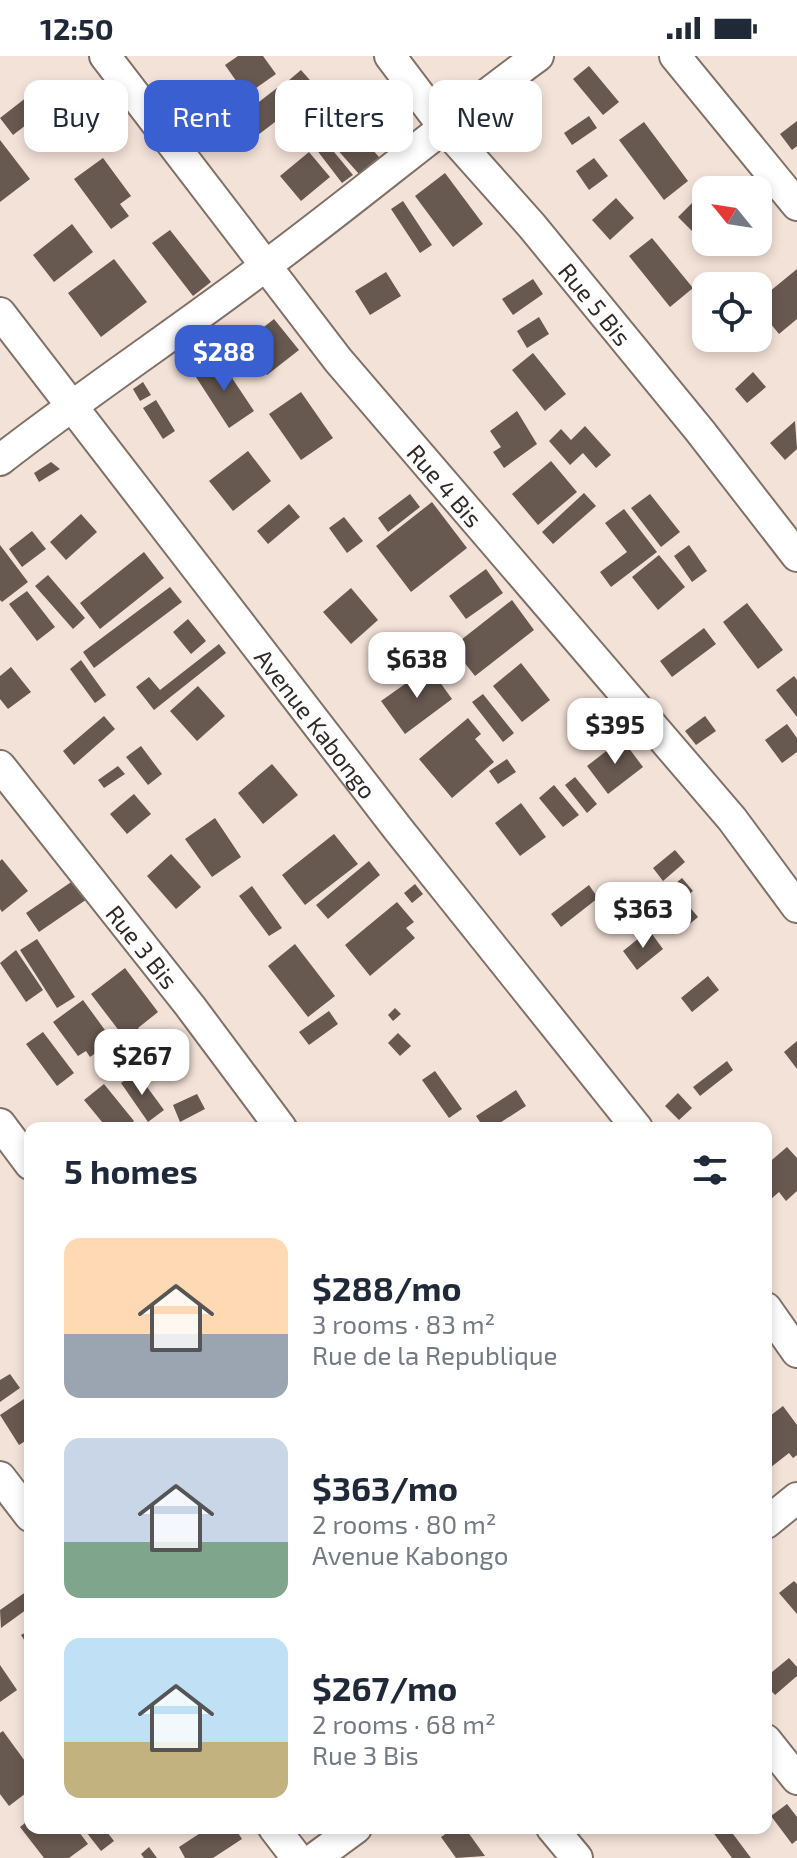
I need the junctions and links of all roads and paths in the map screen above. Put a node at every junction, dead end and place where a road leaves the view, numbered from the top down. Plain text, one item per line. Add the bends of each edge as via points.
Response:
1 (105, 56) edge
2 (390, 56) edge
3 (538, 56) edge
4 (675, 56) edge
5 (505, 80) edge
6 (429, 108) edge
7 (429, 137) edge
8 (466, 152) edge
9 (797, 205) edge
10 (265, 267) junction
11 (0, 313) edge
12 (71, 404) junction
13 (0, 460) edge
14 (797, 556) edge
15 (0, 766) edge
16 (797, 907) edge
17 (277, 1122) edge
18 (632, 1122) edge
19 (0, 1124) edge
20 (24, 1156) edge
21 (772, 1317) edge
22 (797, 1352) edge
23 (0, 1477) edge
24 (797, 1498) edge
25 (24, 1508) edge
26 (772, 1518) edge
27 (772, 1748) edge
28 (797, 1779) edge
29 (279, 1834) edge
30 (348, 1834) edge
31 (557, 1834) edge
32 (297, 1858) edge
33 (315, 1858) edge
34 (577, 1858) edge

1 - 10 street, Rue 4 Bis
2 - 6 street, Rue 5 Bis
3 - 5 street
4 - 9 street
7 - 10 street
8 - 14 street, Rue 5 Bis via 700,431
10 - 12 street
10 - 16 street, Rue 4 Bis via 338,360 732,819
11 - 12 street, Avenue Kabongo
12 - 13 street
12 - 18 street, Avenue Kabongo via 398,829
15 - 17 street, Rue 3 Bis
19 - 20 street
21 - 22 street
23 - 25 street
24 - 26 street
27 - 28 street
29 - 32 street
30 - 33 street
31 - 34 street

